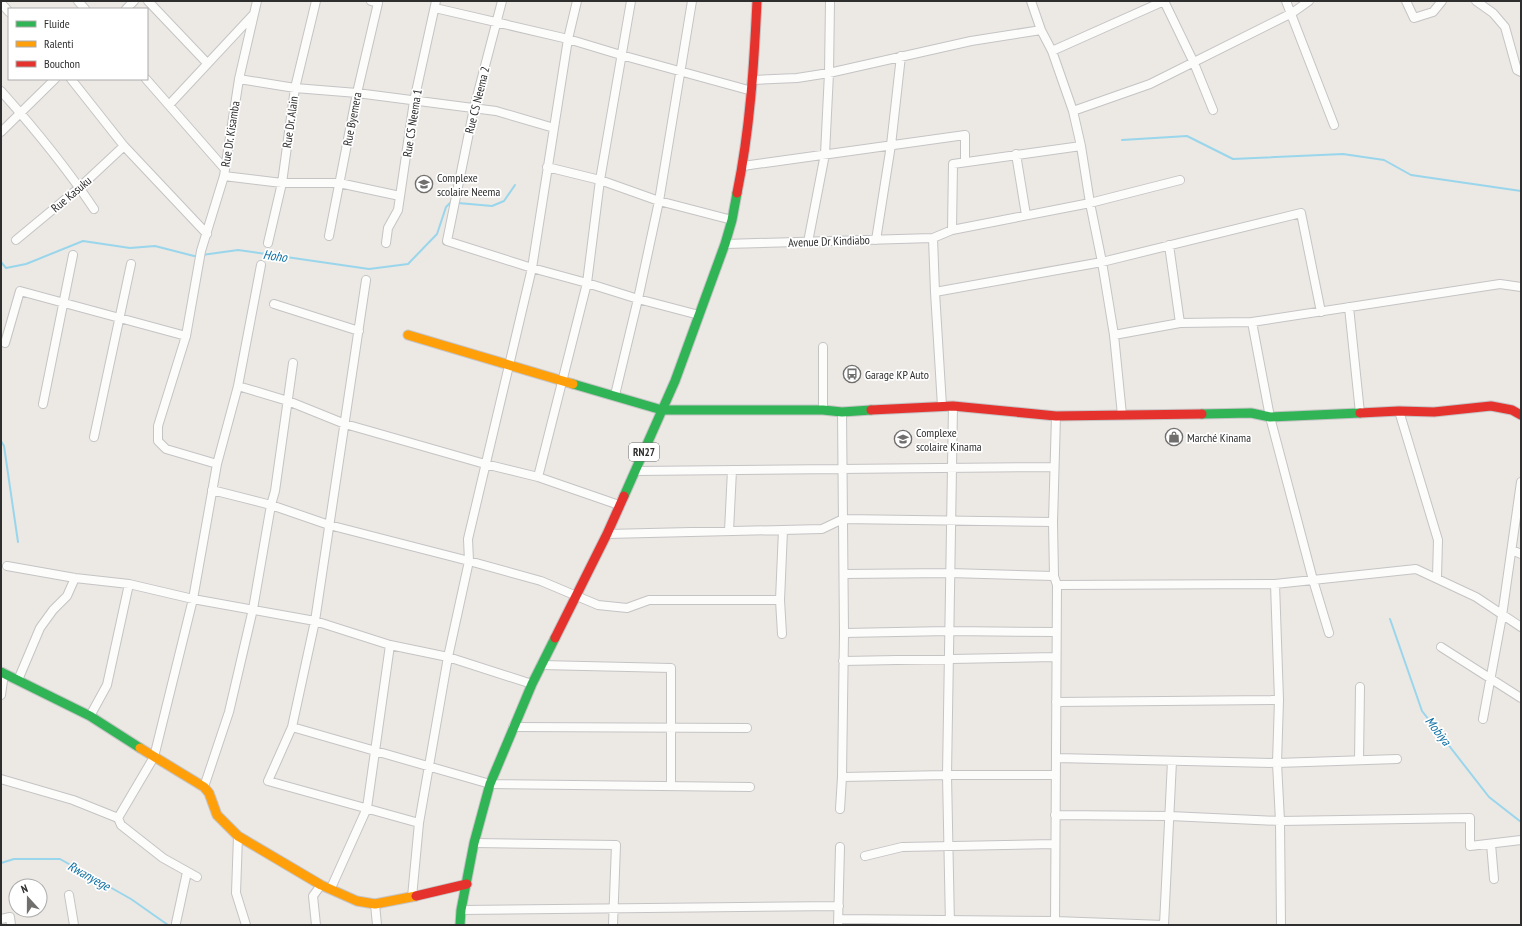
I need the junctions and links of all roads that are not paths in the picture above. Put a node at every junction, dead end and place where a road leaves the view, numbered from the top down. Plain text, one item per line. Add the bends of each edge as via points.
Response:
1 (148, 1) edge
2 (257, 1) edge
3 (316, 1) edge
4 (502, 1) edge
5 (577, 1) edge
6 (631, 1) edge
7 (692, 1) edge
8 (757, 1) edge
9 (830, 1) edge
10 (1031, 1) edge
11 (1164, 1) edge
12 (1286, 1) edge
13 (1309, 1) edge
14 (1406, 1) edge
15 (1442, 1) edge
16 (1476, 1) edge
17 (374, 2) edge
18 (1, 3) edge
19 (436, 5) edge
20 (8, 11) edge
21 (1292, 13) junction
22 (253, 14) junction
23 (497, 22) junction
24 (1041, 30) junction
25 (568, 39) junction
26 (1052, 51) junction
27 (621, 56) junction
28 (901, 56) junction
29 (207, 63) junction
30 (1194, 63) junction
31 (681, 72) junction
32 (1521, 72) edge
33 (829, 73) junction
34 (239, 79) junction
35 (54, 80) edge
36 (72, 80) edge
37 (147, 80) edge
38 (753, 80) junction
39 (295, 88) junction
40 (1, 91) edge
41 (752, 91) junction
42 (357, 93) junction
43 (414, 101) junction
44 (169, 105) junction
45 (474, 108) junction
46 (1213, 110) dead end
47 (1073, 111) junction
48 (21, 113) junction
49 (1334, 125) dead end
50 (554, 128) junction
51 (1, 132) edge
52 (891, 145) junction
53 (124, 146) junction
54 (1081, 146) junction
55 (825, 154) junction
56 (1016, 154) junction
57 (964, 162) junction
58 (742, 166) junction
59 (548, 167) junction
60 (224, 172) junction
61 (600, 180) junction
62 (1180, 180) dead end
63 (282, 183) junction
64 (339, 184) junction
65 (80, 187) junction
66 (400, 196) junction
67 (659, 201) junction
68 (1090, 203) junction
69 (94, 209) dead end
70 (1026, 215) junction
71 (732, 220) junction
72 (952, 230) junction
73 (207, 234) junction
74 (329, 236) dead end
75 (933, 238) junction
76 (16, 240) dead end
77 (876, 240) junction
78 (808, 242) junction
79 (268, 243) dead end
80 (386, 243) dead end
81 (725, 244) junction
82 (1169, 245) junction
83 (73, 255) dead end
84 (1102, 262) junction
85 (130, 264) dead end
86 (262, 265) dead end
87 (532, 268) junction
88 (366, 280) dead end
89 (587, 282) junction
90 (1521, 287) edge
91 (935, 292) junction
92 (638, 299) junction
93 (63, 302) junction
94 (274, 304) dead end
95 (1349, 307) junction
96 (1321, 312) junction
97 (699, 315) junction
98 (119, 318) junction
99 (1252, 322) junction
100 (1180, 323) junction
101 (359, 331) junction
102 (408, 335) dead end
103 (1114, 335) junction
104 (186, 336) junction
105 (5, 343) dead end
106 (823, 348) dead end
107 (293, 363) dead end
108 (509, 364) junction
109 (563, 379) junction
110 (238, 386) junction
111 (615, 395) junction
112 (288, 401) junction
113 (43, 404) dead end
114 (942, 406) junction
115 (953, 406) junction
116 (662, 410) junction
117 (823, 410) junction
118 (1399, 411) junction
119 (842, 412) junction
120 (1360, 413) junction
121 (1122, 414) junction
122 (1521, 415) edge
123 (1056, 416) junction
124 (1270, 417) junction
125 (345, 424) junction
126 (94, 437) dead end
127 (217, 464) junction
128 (485, 464) junction
129 (1054, 467) junction
130 (842, 469) junction
131 (952, 469) junction
132 (732, 470) junction
133 (635, 471) junction
134 (538, 477) junction
135 (1521, 482) edge
136 (1521, 485) edge
137 (212, 490) junction
138 (271, 505) junction
139 (619, 505) junction
140 (843, 519) junction
141 (951, 520) junction
142 (1053, 522) junction
143 (329, 525) junction
144 (783, 530) junction
145 (729, 531) junction
146 (606, 534) junction
147 (1512, 550) junction
148 (1521, 554) edge
149 (469, 560) junction
150 (7, 566) dead end
151 (950, 573) junction
152 (844, 574) junction
153 (1054, 576) junction
154 (1437, 577) junction
155 (74, 578) junction
156 (1314, 580) junction
157 (129, 584) junction
158 (1275, 584) junction
159 (1057, 585) junction
160 (575, 596) junction
161 (193, 599) junction
162 (780, 600) junction
163 (253, 608) junction
164 (1502, 616) junction
165 (315, 621) junction
166 (1521, 627) edge
167 (949, 631) junction
168 (1056, 632) junction
169 (844, 633) junction
170 (1329, 633) dead end
171 (782, 634) dead end
172 (390, 644) junction
173 (1441, 648) dead end
174 (448, 657) junction
175 (1056, 657) junction
176 (949, 660) junction
177 (843, 661) junction
178 (541, 665) junction
179 (3, 673) edge
180 (18, 680) junction
181 (1490, 680) junction
182 (532, 684) junction
183 (1360, 687) dead end
184 (1, 695) edge
185 (1521, 698) edge
186 (1279, 700) junction
187 (1056, 702) junction
188 (90, 716) junction
189 (1484, 719) dead end
190 (292, 727) junction
191 (513, 727) junction
192 (672, 728) junction
193 (747, 728) dead end
194 (374, 750) junction
195 (154, 757) junction
196 (1056, 758) junction
197 (1397, 759) dead end
198 (1359, 760) junction
199 (1172, 761) junction
200 (1277, 763) junction
201 (430, 766) junction
202 (947, 775) junction
203 (1056, 775) junction
204 (842, 777) junction
205 (1, 778) edge
206 (490, 784) junction
207 (671, 786) junction
208 (204, 787) junction
209 (750, 787) dead end
210 (366, 808) junction
211 (840, 809) dead end
212 (1056, 815) junction
213 (1170, 816) junction
214 (118, 818) junction
215 (1280, 821) junction
216 (419, 823) junction
217 (238, 836) junction
218 (1521, 840) edge
219 (474, 843) junction
220 (1055, 844) junction
221 (1491, 844) junction
222 (948, 846) junction
223 (840, 847) dead end
224 (865, 856) dead end
225 (188, 872) junction
226 (197, 877) dead end
227 (1494, 879) dead end
228 (320, 884) junction
229 (467, 884) junction
230 (331, 888) junction
231 (68, 895) dead end
232 (412, 897) junction
233 (375, 904) junction
234 (839, 906) junction
235 (613, 908) junction
236 (461, 910) junction
237 (1, 919) edge
238 (839, 922) edge
239 (950, 922) edge
240 (176, 923) dead end
241 (1055, 923) edge
242 (11, 925) edge
243 (74, 925) edge
244 (246, 925) edge
245 (316, 925) edge
246 (377, 925) edge
247 (460, 925) edge
248 (613, 925) edge
249 (1164, 925) edge
250 (1281, 925) edge

1 - 29 street
2 - 22 street, Rue Dr. Kisamba
3 - 39 street, Rue Dr. Alain
4 - 23 street, Rue CS Neema 2
5 - 25 street
6 - 27 street
7 - 31 street
8 - 38 street, RN27
9 - 33 street
10 - 24 street
11 - 26 street
11 - 30 street
12 - 21 street
13 - 21 street
14 - 15 street via 1414,18 1433,12
16 - 32 street via 1493,13 1505,27 1517,70
17 - 42 street, Rue Byemera
18 - 20 street
19 - 23 street
19 - 43 street, Rue CS Neema 1
21 - 30 street
21 - 49 street
22 - 29 street, Rue Dr. Kisamba
22 - 34 street, Rue Dr. Kisamba
23 - 25 street
23 - 45 street, Rue CS Neema 2
24 - 26 street
24 - 28 street
25 - 27 street
25 - 50 street
26 - 47 street
27 - 31 street
27 - 61 street
28 - 33 street
28 - 52 street
29 - 44 street, Rue Dr. Kisamba
30 - 46 street
30 - 47 street via 1150,84
31 - 41 street
31 - 67 street
33 - 38 street via 797,78
33 - 55 street
34 - 39 street
34 - 60 street, Rue Dr. Kisamba
35 - 48 street
36 - 53 street
37 - 44 street
38 - 41 street, RN27
39 - 42 street
39 - 63 street, Rue Dr. Alain
40 - 48 street
41 - 58 street, RN27
42 - 43 street
42 - 64 street, Rue Byemera
43 - 45 street
43 - 66 street, Rue CS Neema 1
44 - 60 street
45 - 50 street via 496,111
45 - 87 street, Rue CS Neema 2 via 447,241
47 - 54 street
48 - 51 street
48 - 65 street
50 - 59 street
52 - 55 street
52 - 57 street via 965,135
52 - 77 street
53 - 65 street, Rue Kasuku
53 - 73 street
54 - 56 street
54 - 68 street
55 - 58 street
55 - 78 street
56 - 57 street
56 - 70 street
57 - 72 street via 953,164
58 - 71 street, RN27
59 - 61 street
59 - 87 street
60 - 63 street
60 - 73 street, Rue Dr. Kisamba
61 - 67 street
61 - 89 street
62 - 68 street
63 - 64 street
63 - 79 street, Rue Dr. Alain
64 - 66 street
64 - 74 street, Rue Byemera
65 - 69 street
65 - 76 street, Rue Kasuku
66 - 80 street, Rue CS Neema 1 via 398,210 388,228
67 - 71 street
67 - 92 street
68 - 70 street
68 - 84 street
70 - 72 street
71 - 81 street, RN27
72 - 75 street
73 - 104 street, Rue Dr. Kisamba via 201,251
75 - 77 street, Avenue Dr Kindiabo
75 - 91 street
77 - 78 street, Avenue Dr Kindiabo
78 - 81 street, Avenue Dr Kindiabo
81 - 97 street, RN27
82 - 84 street
82 - 96 street via 1301,212
82 - 100 street
83 - 93 street
84 - 91 street
84 - 103 street
85 - 98 street
86 - 110 street
87 - 89 street
87 - 108 street
88 - 101 street
89 - 92 street
89 - 109 street
90 - 95 street via 1500,284
91 - 114 street
92 - 97 street
92 - 111 street
93 - 98 street
93 - 105 street via 20,291
93 - 113 street
94 - 101 street
95 - 96 street
95 - 120 street
96 - 99 street
97 - 116 street, RN27
98 - 104 street
98 - 126 street
99 - 100 street
99 - 124 street
100 - 103 street
101 - 125 street
102 - 108 street
103 - 121 street
104 - 127 street, Rue Dr. Kisamba via 158,426 158,441 166,449
106 - 117 street
107 - 112 street
108 - 109 street
108 - 128 street
109 - 111 street
109 - 134 street
110 - 112 street
110 - 127 street
111 - 116 street
112 - 125 street
112 - 138 street via 276,491
114 - 115 street
114 - 119 street
115 - 123 street
115 - 131 street
116 - 117 street
116 - 133 street, RN27
117 - 119 street
118 - 120 street
118 - 122 street via 1434,412 1491,406 1512,410
118 - 154 street via 1438,540
119 - 130 street
120 - 124 street
121 - 123 street
121 - 124 street via 1251,413
123 - 129 street
124 - 156 street
125 - 128 street
125 - 143 street
127 - 137 street
128 - 134 street
128 - 149 street via 468,539
129 - 131 street
129 - 142 street
130 - 131 street
130 - 132 street
130 - 140 street
131 - 141 street
132 - 133 street
132 - 145 street
133 - 139 street, RN27
134 - 139 street
135 - 136 street
136 - 147 street
137 - 138 street
137 - 161 street
138 - 143 street
138 - 163 street
139 - 146 street, RN27
140 - 141 street
140 - 144 street via 822,529
140 - 152 street
141 - 142 street
141 - 151 street
142 - 153 street
143 - 149 street
143 - 165 street
144 - 145 street
144 - 162 street
145 - 146 street
146 - 160 street, RN27
147 - 148 street
147 - 164 street
149 - 160 street via 541,581
149 - 174 street
150 - 155 street
151 - 152 street
151 - 153 street
151 - 167 street
152 - 169 street
153 - 159 street
154 - 156 street via 1416,568
154 - 164 street via 1476,597
155 - 157 street
155 - 180 street via 67,596 40,628
156 - 158 street
156 - 170 street
157 - 161 street
157 - 188 street via 107,685
158 - 159 street
158 - 186 street
159 - 168 street
160 - 162 street via 598,605 627,608 649,600
160 - 178 street, RN27
161 - 163 street
161 - 195 street
162 - 171 street
163 - 165 street
163 - 208 street via 229,712
164 - 166 street
164 - 181 street
165 - 172 street
165 - 190 street
167 - 168 street
167 - 169 street
167 - 176 street
168 - 175 street
169 - 177 street
172 - 174 street
172 - 194 street
173 - 181 street
174 - 182 street
174 - 201 street
175 - 176 street
175 - 187 street
176 - 177 street
176 - 202 street
177 - 204 street
178 - 182 street, RN27
178 - 192 street via 672,668
179 - 180 street
179 - 184 street
180 - 188 street
181 - 185 street
181 - 189 street
182 - 191 street, RN27
183 - 198 street
186 - 187 street
186 - 200 street
187 - 196 street
188 - 195 street
190 - 194 street
190 - 210 street via 268,781
191 - 192 street
191 - 206 street, RN27
192 - 193 street
192 - 207 street
194 - 201 street
194 - 210 street
195 - 208 street
195 - 214 street
196 - 199 street
196 - 203 street
197 - 198 street
198 - 200 street
199 - 200 street
199 - 213 street
200 - 215 street
201 - 206 street
201 - 216 street
202 - 203 street
202 - 204 street
202 - 222 street
203 - 212 street
204 - 211 street
205 - 214 street via 73,800
206 - 207 street
206 - 219 street, RN27
207 - 209 street
208 - 217 street via 209,793 217,815
210 - 216 street
210 - 230 street
212 - 213 street
212 - 220 street
213 - 215 street
213 - 249 street
214 - 225 street via 121,825 163,858
215 - 221 street via 1470,818 1470,846
215 - 250 street
216 - 232 street
217 - 228 street
217 - 244 street via 236,893
218 - 221 street
219 - 229 street, RN27
219 - 235 street via 616,845
220 - 222 street
220 - 241 street
221 - 227 street
222 - 224 street via 902,847
222 - 239 street
223 - 234 street
225 - 226 street
225 - 240 street
228 - 230 street
228 - 245 street via 313,896
229 - 232 street
229 - 236 street, RN27
230 - 233 street via 357,901
231 - 243 street
232 - 233 street
233 - 246 street
234 - 235 street
234 - 238 street
235 - 236 street
235 - 248 street
236 - 247 street, RN27
237 - 242 street via 10,917
238 - 239 street
239 - 241 street
241 - 249 street

